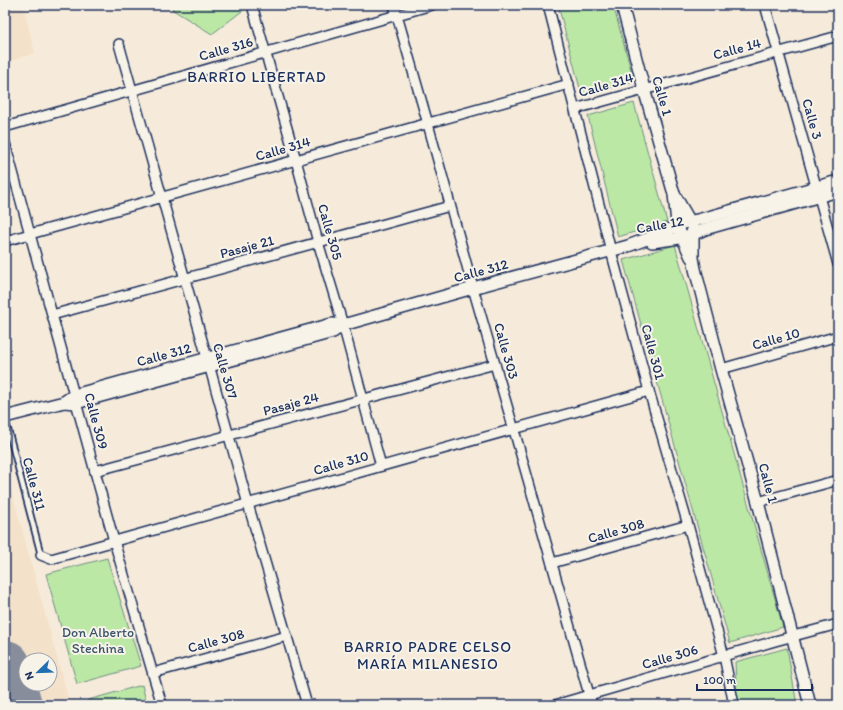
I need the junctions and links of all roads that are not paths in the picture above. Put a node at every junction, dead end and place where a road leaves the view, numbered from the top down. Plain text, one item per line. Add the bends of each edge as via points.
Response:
1 (252, 5) edge
2 (394, 5) edge
3 (432, 5) edge
4 (548, 5) edge
5 (622, 5) edge
6 (765, 5) edge
7 (396, 15) junction
8 (838, 36) edge
9 (119, 44) dead end
10 (778, 52) junction
11 (265, 53) junction
12 (569, 84) junction
13 (644, 89) junction
14 (132, 91) junction
15 (575, 108) junction
16 (428, 124) junction
17 (5, 127) edge
18 (5, 143) edge
19 (296, 160) junction
20 (838, 181) edge
21 (838, 191) edge
22 (818, 192) junction
23 (674, 194) junction
24 (162, 198) junction
25 (450, 206) junction
26 (690, 222) junction
27 (678, 226) junction
28 (30, 234) junction
29 (687, 236) junction
30 (5, 241) edge
31 (318, 242) junction
32 (628, 246) junction
33 (611, 250) junction
34 (838, 264) edge
35 (185, 278) junction
36 (473, 288) junction
37 (52, 315) junction
38 (343, 325) junction
39 (838, 336) edge
40 (208, 362) junction
41 (495, 364) junction
42 (721, 369) junction
43 (649, 392) junction
44 (75, 399) junction
45 (362, 399) junction
46 (5, 418) edge
47 (514, 430) junction
48 (229, 436) junction
49 (381, 466) junction
50 (95, 471) junction
51 (838, 480) edge
52 (758, 502) junction
53 (248, 504) junction
54 (688, 525) junction
55 (114, 541) junction
56 (41, 555) joint
57 (552, 563) junction
58 (838, 624) edge
59 (286, 636) junction
60 (792, 636) junction
61 (724, 656) junction
62 (153, 673) junction
63 (589, 695) junction
64 (162, 705) edge
65 (307, 705) edge
66 (555, 705) edge
67 (592, 705) edge
68 (734, 705) edge
69 (810, 705) edge

1 - 11 street, Calle 305
2 - 7 street, Calle 303
3 - 7 street, Calle 316
4 - 12 street, Calle 301
5 - 13 street, Calle 1
6 - 10 street, Calle 3
7 - 11 street, Calle 316
7 - 16 street, Calle 303
8 - 10 street, Calle 14
9 - 14 street, Calle 307
10 - 13 street, Calle 14
10 - 22 street, Calle 3
11 - 14 street, Calle 316
11 - 19 street, Calle 305
12 - 15 street, Calle 301
12 - 16 street, Calle 314
13 - 15 street, Calle 314
13 - 23 street, Calle 1
14 - 17 street, Calle 316
14 - 24 street, Calle 307
15 - 33 street, Calle 301
16 - 19 street, Calle 314
16 - 25 street, Calle 303
18 - 28 street, Calle 309
19 - 24 street, Calle 314
19 - 31 street, Calle 305
20 - 22 street, Calle 12
21 - 22 street, Calle 12
22 - 26 street, Calle 12
22 - 29 street, Calle 12
22 - 34 street, Calle 3
23 - 26 street, Calle 1
23 - 27 street, Calle 1
24 - 28 street, Calle 314
24 - 35 street, Calle 307
25 - 31 street, Pasaje 21
25 - 36 street, Calle 303
26 - 27 street, Calle 12
26 - 29 street, Calle 1 via 692,225
27 - 29 street, Calle 1
27 - 32 street, Calle 12
28 - 30 street, Calle 314
28 - 37 street, Calle 309
29 - 32 street, Calle 12
29 - 42 street, Calle 1
31 - 35 street, Pasaje 21
31 - 38 street, Calle 305
32 - 33 street, Calle 312
33 - 36 street, Calle 312
33 - 43 street, Calle 301
35 - 37 street, Pasaje 21
35 - 40 street, Calle 307
36 - 38 street, Calle 312
36 - 41 street, Calle 303
37 - 44 street, Calle 309
38 - 40 street, Calle 312 via 333,332
38 - 45 street, Calle 305
39 - 42 street, Calle 10
40 - 44 street, Calle 312
40 - 48 street, Calle 307
41 - 45 street, Pasaje 24
41 - 47 street, Calle 303
42 - 52 street, Calle 1
43 - 47 street, Calle 310
43 - 54 street, Calle 301
44 - 46 street, Calle 312
44 - 50 street, Calle 309
45 - 48 street, Pasaje 24
45 - 49 street, Calle 305
46 - 56 lane, Calle 311
47 - 49 street, Calle 310
47 - 57 street, Calle 303
48 - 50 street, Pasaje 24
48 - 53 street, Calle 307
49 - 53 street, Calle 310
50 - 55 street, Calle 309
51 - 52 street
52 - 60 street, Calle 1
53 - 55 street, Calle 310
53 - 59 street, Calle 307
54 - 57 street, Calle 308
54 - 61 street, Calle 301
55 - 56 street, Calle 310 via 50,559
55 - 62 street, Calle 309
57 - 63 street, Calle 303
58 - 60 street, Calle 306
59 - 62 street, Calle 308
59 - 65 street, Calle 307
60 - 61 street, Calle 306
60 - 69 street, Calle 1
61 - 63 street, Calle 306
61 - 68 street, Calle 301
62 - 64 street, Calle 309
63 - 66 street, Calle 306
63 - 67 street, Calle 303

